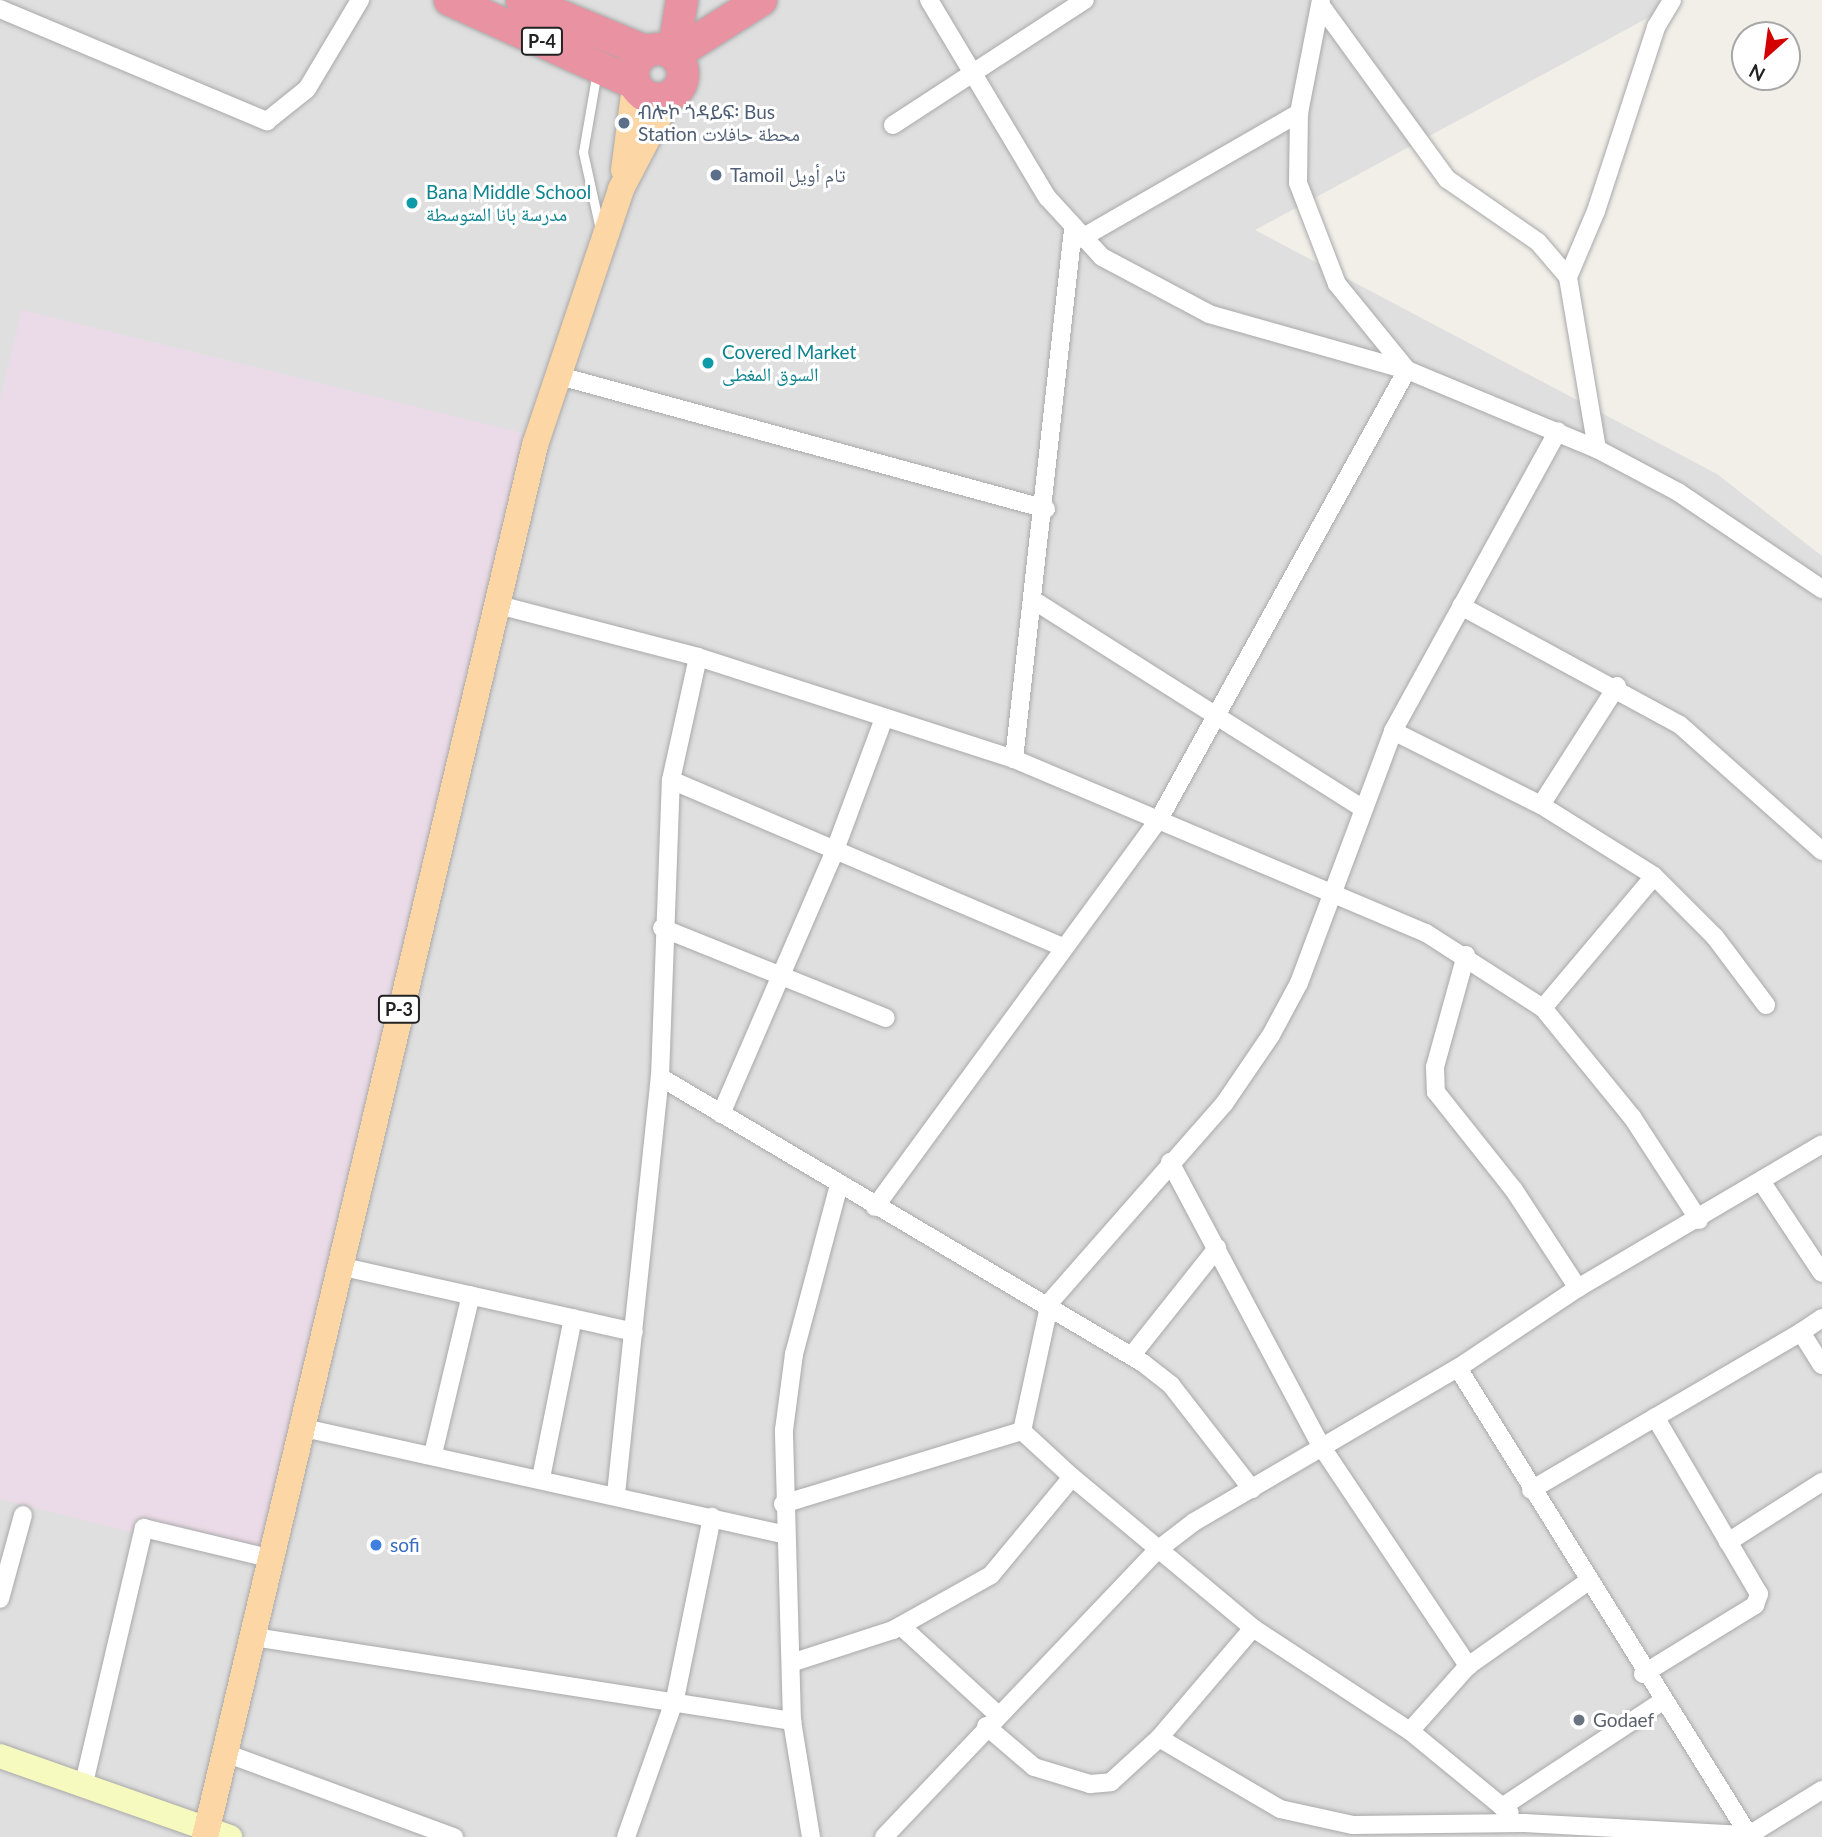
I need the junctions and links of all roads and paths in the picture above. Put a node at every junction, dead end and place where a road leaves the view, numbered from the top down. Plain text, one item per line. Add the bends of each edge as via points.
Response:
1 (360, 0) edge
2 (450, 0) edge
3 (522, 0) edge
4 (674, 0) edge
5 (682, 0) edge
6 (761, 0) edge
7 (929, 0) edge
8 (1086, 0) edge
9 (1672, 0) edge
10 (1321, 3) edge
11 (0, 9) edge
12 (666, 64) junction
13 (597, 66) junction
14 (974, 70) junction
15 (635, 84) junction
16 (1299, 113) junction
17 (893, 125) dead end
18 (621, 189) junction
19 (1076, 234) junction
20 (604, 242) junction
21 (1567, 277) junction
22 (1407, 370) junction
23 (556, 375) junction
24 (1558, 432) junction
25 (1597, 449) junction
26 (1046, 509) junction
27 (1822, 589) edge
28 (1033, 600) junction
29 (495, 604) junction
30 (1461, 606) junction
31 (698, 657) junction
32 (1617, 686) junction
33 (1215, 717) junction
34 (884, 718) junction
35 (1393, 731) junction
36 (1014, 760) junction
37 (671, 780) junction
38 (1541, 805) junction
39 (1363, 809) junction
40 (1158, 821) junction
41 (835, 850) junction
42 (1822, 851) edge
43 (1654, 876) junction
44 (1334, 894) junction
45 (662, 928) junction
46 (1064, 947) junction
47 (1465, 955) junction
48 (783, 974) junction
49 (1766, 1005) dead end
50 (1544, 1007) junction
51 (886, 1018) dead end
52 (660, 1077) junction
53 (721, 1114) junction
54 (1822, 1144) edge
55 (1170, 1162) junction
56 (1762, 1181) junction
57 (839, 1185) junction
58 (875, 1207) junction
59 (1699, 1220) junction
60 (1217, 1248) junction
61 (339, 1266) junction
62 (1822, 1273) edge
63 (1578, 1288) junction
64 (471, 1295) junction
65 (1049, 1302) junction
66 (573, 1318) junction
67 (1822, 1318) edge
68 (634, 1332) junction
69 (1801, 1332) junction
70 (1132, 1355) junction
71 (1822, 1365) edge
72 (1458, 1368) junction
73 (1655, 1417) junction
74 (304, 1428) junction
75 (1021, 1431) junction
76 (1321, 1446) junction
77 (433, 1454) junction
78 (1072, 1477) junction
79 (541, 1478) junction
80 (1822, 1482) edge
81 (1252, 1489) junction
82 (1531, 1490) junction
83 (616, 1494) junction
84 (783, 1504) junction
85 (23, 1516) dead end
86 (712, 1517) junction
87 (784, 1534) junction
88 (1728, 1542) junction
89 (1155, 1552) junction
90 (273, 1559) junction
91 (1587, 1582) junction
92 (0, 1599) edge
93 (901, 1626) junction
94 (1253, 1628) junction
95 (254, 1637) junction
96 (794, 1662) junction
97 (1468, 1666) junction
98 (1643, 1674) junction
99 (675, 1699) junction
100 (1661, 1702) junction
101 (992, 1720) junction
102 (792, 1721) junction
103 (1410, 1731) junction
104 (1159, 1738) junction
105 (228, 1754) junction
106 (0, 1756) edge
107 (85, 1783) junction
108 (1822, 1790) edge
109 (1502, 1807) junction
110 (1524, 1823) junction
111 (1353, 1825) junction
112 (214, 1834) edge
113 (447, 1836) edge
114 (1750, 1836) edge
115 (626, 1837) edge
116 (811, 1837) edge
117 (884, 1837) edge
118 (1336, 1837) edge

1 - 11 street via 307,89 268,121
2 - 13 highway, P-4
3 - 12 highway, P-4
4 - 12 highway, P-3
5 - 12 highway, P-3
6 - 12 highway
7 - 14 street
8 - 14 street
9 - 21 street via 1656,27 1596,212
10 - 16 street
10 - 21 street via 1447,179 1538,242
12 - 15 highway via 650,98
12 - 18 main road, P-3
13 - 15 highway, P-4
13 - 20 lane via 583,152
14 - 17 street
14 - 19 street via 1047,197
15 - 18 main road, P-3
16 - 19 street
16 - 22 street via 1298,183 1315,239 1349,303
18 - 20 main road, P-3
19 - 22 street via 1150,286 1209,314
19 - 26 street
20 - 23 main road, P-3
21 - 25 street
22 - 24 street
22 - 33 street
23 - 26 street
23 - 29 main road, P-3
24 - 25 street
24 - 30 street
25 - 27 street via 1678,492
26 - 28 street
28 - 33 street
28 - 36 street
29 - 31 street
29 - 61 main road, P-3
30 - 32 street
30 - 35 street
31 - 34 street
31 - 37 street
32 - 38 street
32 - 42 street via 1680,725
33 - 39 street
33 - 40 street
34 - 36 street
34 - 41 street
35 - 38 street
35 - 39 street
36 - 40 street
37 - 41 street
37 - 45 street
38 - 43 street
39 - 44 street
40 - 44 street
40 - 46 street
41 - 46 street
41 - 48 street
43 - 49 street via 1715,937
43 - 50 street
44 - 47 street
44 - 55 street via 1298,984 1258,1058
45 - 48 street
45 - 52 street
46 - 58 street
47 - 50 street
47 - 63 street via 1435,1067 1436,1092 1514,1190
48 - 51 street
48 - 53 street
50 - 59 street via 1632,1117
52 - 53 street
52 - 68 street
53 - 57 street
54 - 56 street
55 - 60 street
55 - 65 street
56 - 59 street
56 - 62 street
57 - 58 street
57 - 84 street via 794,1354
58 - 65 street
59 - 63 street
60 - 70 street
60 - 76 street
61 - 64 street
61 - 74 main road, P-3
63 - 72 street
64 - 66 street
64 - 77 street
65 - 70 street
65 - 75 street
66 - 68 street
66 - 79 street
67 - 69 street
68 - 83 street
69 - 71 street
69 - 73 street
70 - 81 street via 1171,1385
72 - 76 street
72 - 82 street
73 - 82 street
73 - 88 street
74 - 77 street
74 - 90 main road, P-3
75 - 78 street
75 - 84 street
76 - 81 street
76 - 97 street
77 - 79 street
78 - 89 street
78 - 93 street via 987,1580
79 - 83 street
80 - 88 street
81 - 89 street
82 - 91 street
83 - 86 street
84 - 87 street
85 - 92 street
86 - 87 street
86 - 99 street
87 - 96 street
88 - 98 street via 1758,1601
89 - 94 street
89 - 101 street
90 - 95 main road, P-3
90 - 107 street via 144,1528
91 - 97 street
91 - 98 street
93 - 96 street
93 - 101 street
94 - 103 street
94 - 104 street
95 - 99 street
95 - 105 main road, P-3
96 - 102 street
97 - 103 street
98 - 100 street
99 - 102 street
99 - 115 street
100 - 109 street
100 - 114 street
101 - 104 street via 1034,1768 1090,1784 1111,1782
101 - 117 street
102 - 116 street
103 - 109 street
104 - 111 street via 1280,1809
105 - 112 main road, P-3
105 - 113 street
106 - 107 street
107 - 112 street
108 - 114 street
109 - 110 street
110 - 111 street
110 - 114 street
111 - 118 street

